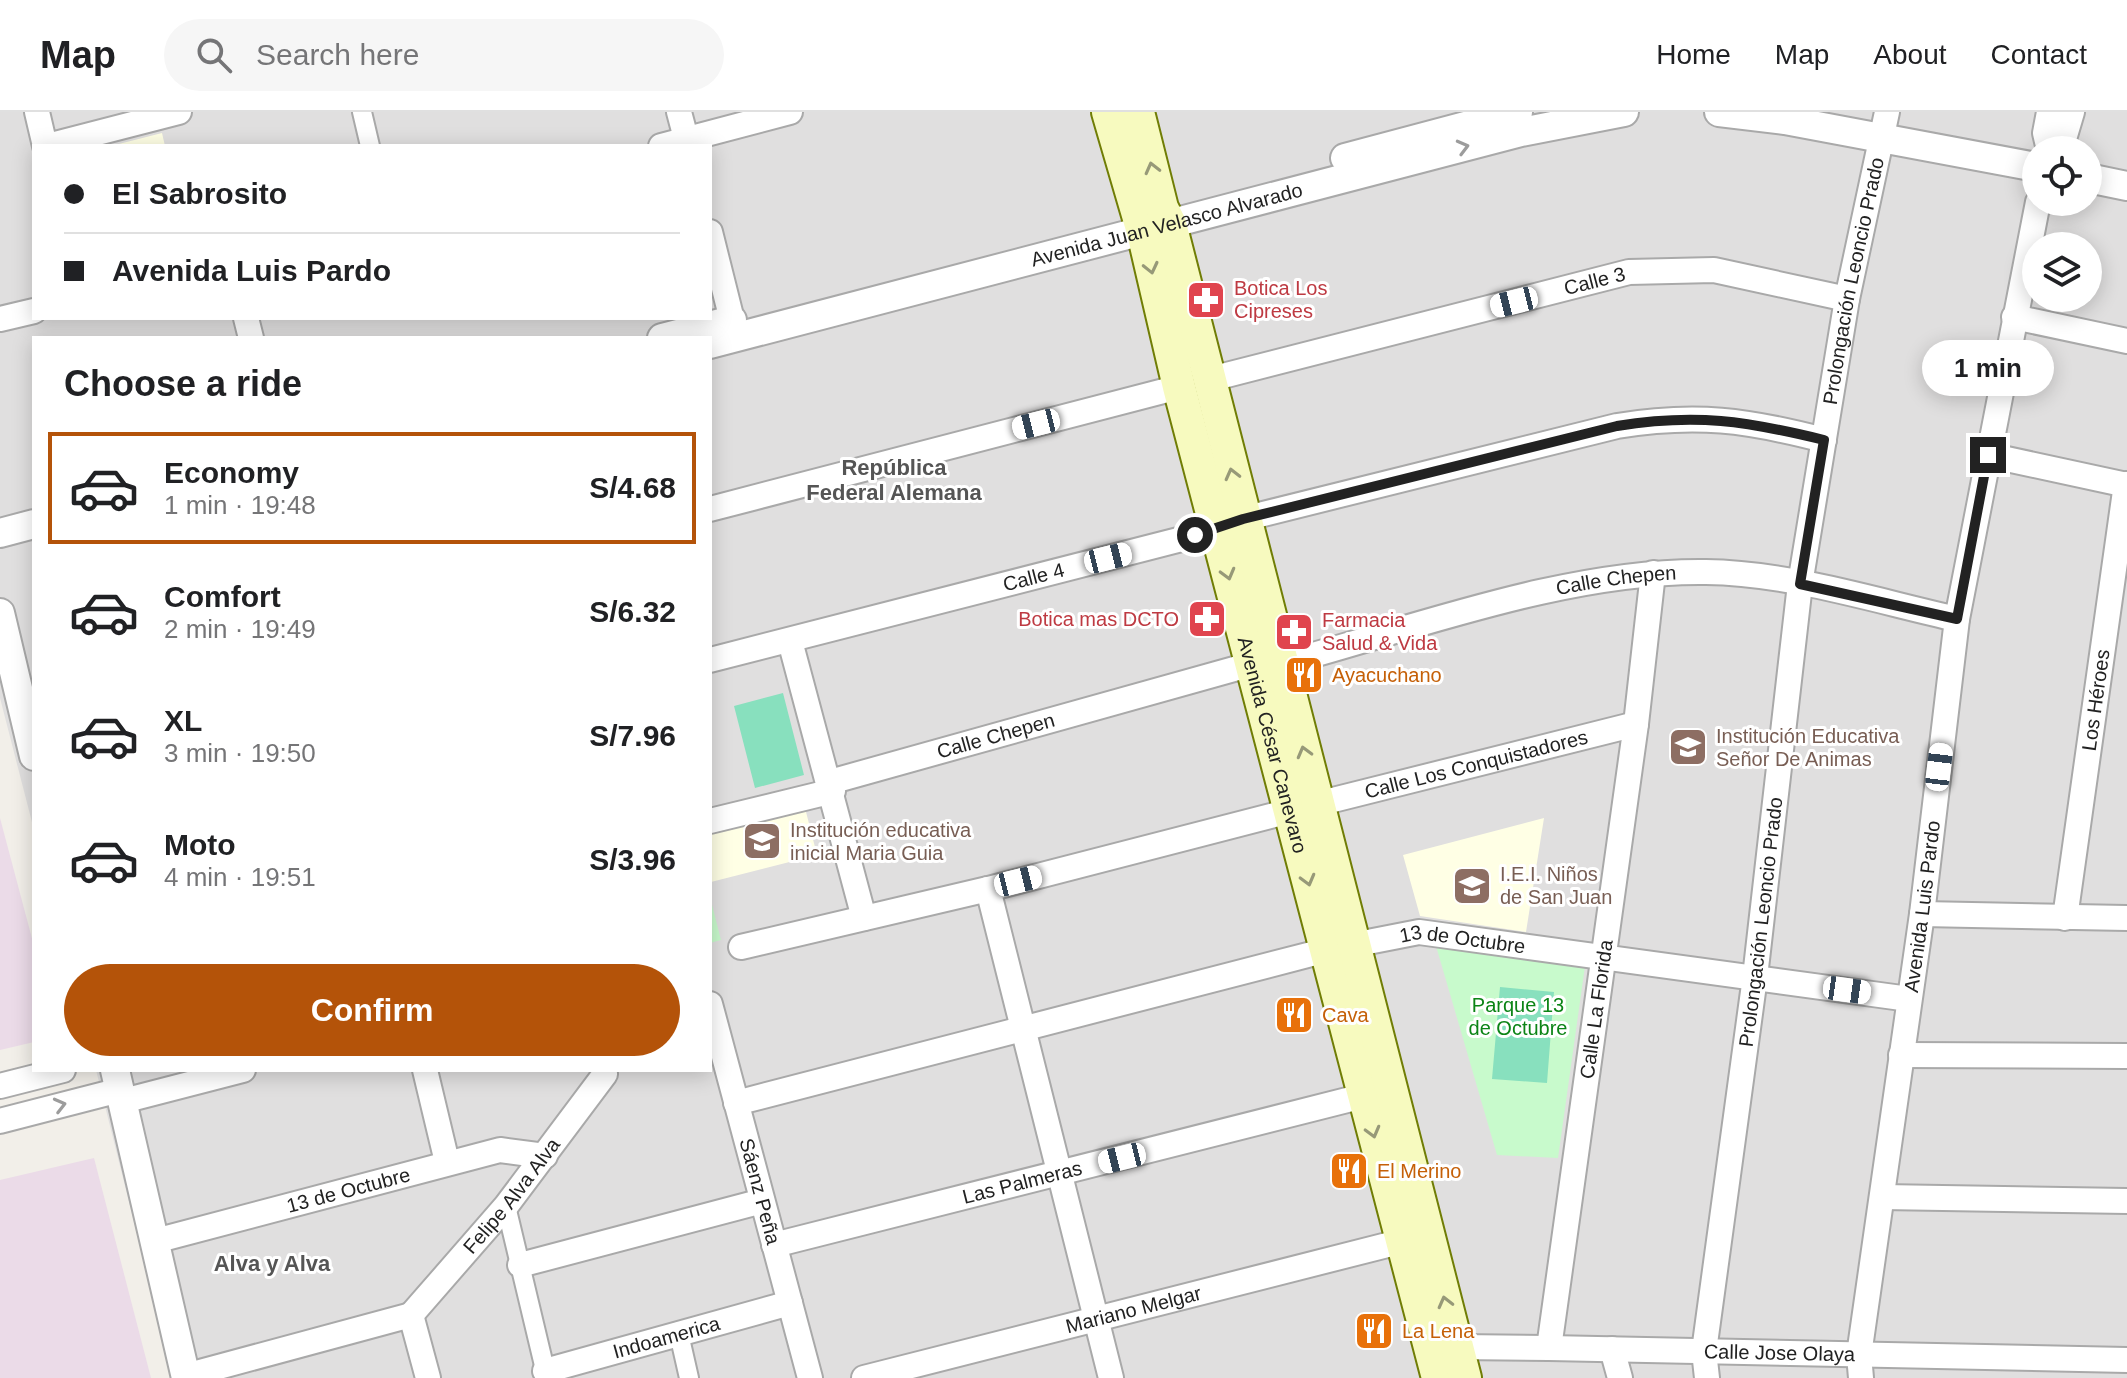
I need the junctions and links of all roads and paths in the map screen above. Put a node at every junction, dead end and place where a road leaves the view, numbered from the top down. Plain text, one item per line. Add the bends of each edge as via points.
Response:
1 (37, 112) edge
2 (179, 112) edge
3 (362, 112) edge
4 (679, 112) edge
5 (790, 112) edge
6 (1108, 112) edge
7 (1138, 112) edge
8 (1518, 112) edge
9 (1624, 112) edge
10 (1719, 112) edge
11 (1835, 112) edge
12 (2049, 112) edge
13 (2072, 112) edge
14 (1474, 117) edge
15 (1884, 123) edge
16 (2046, 136) edge
17 (2065, 136) edge
18 (687, 143) edge
19 (45, 144) edge
20 (54, 144) edge
21 (370, 144) edge
22 (2022, 147) edge
23 (2022, 163) edge
24 (2102, 163) edge
25 (2127, 169) edge
26 (2102, 181) edge
27 (2127, 186) edge
28 (2035, 216) edge
29 (1152, 219) junction
30 (712, 240) edge
31 (1847, 299) junction
32 (32, 311) edge
33 (2014, 317) junction
34 (0, 319) edge
35 (732, 320) junction
36 (670, 336) edge
37 (2127, 341) edge
38 (712, 343) edge
39 (1193, 384) junction
40 (1824, 440) junction
41 (1988, 455) junction
42 (2127, 484) edge
43 (32, 506) edge
44 (712, 508) edge
45 (0, 514) edge
46 (1230, 524) junction
47 (32, 525) edge
48 (0, 533) edge
49 (1653, 573) junction
50 (1800, 584) junction
51 (0, 613) edge
52 (1957, 619) junction
53 (790, 641) junction
54 (712, 660) edge
55 (1266, 664) junction
56 (25, 682) edge
57 (1636, 724) junction
58 (32, 740) edge
59 (832, 787) junction
60 (1303, 808) junction
61 (712, 820) edge
62 (988, 889) junction
63 (1922, 914) junction
64 (864, 918) junction
65 (2065, 918) junction
66 (2127, 918) edge
67 (741, 947) dead end
68 (1341, 948) junction
69 (1604, 957) junction
70 (1755, 977) junction
71 (1909, 999) junction
72 (712, 1012) edge
73 (1024, 1030) junction
74 (1901, 1055) junction
75 (2127, 1056) edge
76 (55, 1072) edge
77 (228, 1072) edge
78 (425, 1072) edge
79 (604, 1072) edge
80 (0, 1086) edge
81 (119, 1087) edge
82 (1363, 1096) junction
83 (736, 1103) junction
84 (0, 1121) edge
85 (545, 1156) junction
86 (447, 1162) junction
87 (1062, 1173) junction
88 (1882, 1197) junction
89 (762, 1201) junction
90 (2127, 1201) edge
91 (506, 1206) junction
92 (155, 1241) junction
93 (1403, 1241) junction
94 (774, 1245) junction
95 (520, 1265) junction
96 (790, 1303) junction
97 (411, 1315) junction
98 (1096, 1319) junction
99 (679, 1334) junction
100 (1549, 1348) junction
101 (1612, 1349) junction
102 (1704, 1351) junction
103 (2127, 1360) edge
104 (1448, 1364) edge
105 (1860, 1366) edge
106 (2078, 1369) edge
107 (546, 1375) edge
108 (186, 1377) edge
109 (428, 1378) edge
110 (689, 1378) edge
111 (810, 1378) edge
112 (864, 1378) edge
113 (1111, 1378) edge
114 (1620, 1378) edge
115 (1707, 1378) edge

1 - 19 street
2 - 20 street
3 - 21 street
4 - 18 street
5 - 18 street
6 - 29 main road, Avenida César Canevaro
29 -> 7 main road, Avenida César Canevaro
8 - 14 street, Avenida Juan Velasco Alvarado
29 -> 9 street, Avenida Juan Velasco Alvarado
10 - 15 street
11 - 15 street
12 - 16 street
13 - 17 street
14 - 29 street, Avenida Juan Velasco Alvarado
15 - 22 street
15 - 23 street
15 - 31 street, Prolongación Leoncio Prado
24 - 25 street
26 - 27 street
28 - 33 street, Avenida Luis Pardo
29 - 35 street, Avenida Juan Velasco Alvarado
29 - 38 street, Avenida Juan Velasco Alvarado
29 - 39 main road, Avenida César Canevaro
30 - 35 street
31 - 39 street, Calle 3 via 1714,270 1629,272
31 - 40 street, Prolongación Leoncio Prado
32 - 34 street
33 - 37 street
33 - 41 street, Avenida Luis Pardo
35 - 36 street, Avenida Juan Velasco Alvarado
39 - 44 street, Calle 3
39 - 46 main road, Avenida César Canevaro
40 - 46 street, Calle 4 via 1723,418 1668,417
40 - 50 street, Prolongación Leoncio Prado
41 - 42 street
41 - 52 street, Avenida Luis Pardo
42 - 65 street, Los Héroes
43 - 45 street
46 - 53 street, Calle 4
46 - 55 main road, Avenida César Canevaro
47 - 48 street
49 - 50 street, Calle Chepen via 1710,572
49 - 55 street, Calle Chepen via 1562,588
49 - 57 street, Calle La Florida
50 - 52 street, Calle Chepen
50 - 70 street, Prolongación Leoncio Prado
51 - 56 street
52 - 63 street, Avenida Luis Pardo
53 - 54 street, Calle 4
53 - 59 street
55 - 59 street, Calle Chepen
55 - 60 main road, Avenida César Canevaro
56 - 58 street
57 - 60 street, Calle Los Conquistadores
57 - 69 street, Calle La Florida
59 - 61 street, Calle Chepen
59 - 64 street
60 - 62 street, Calle Los Conquistadores
60 - 68 main road, Avenida César Canevaro
62 - 64 street, Calle Los Conquistadores
62 - 73 street
63 - 65 street
63 - 71 street, Avenida Luis Pardo
64 - 67 street, Calle Los Conquistadores
65 - 66 street
68 - 69 street, 13 de Octubre via 1419,932
68 - 73 street, 13 de Octubre
68 - 82 main road, Avenida César Canevaro
104 -> 68 main road, Avenida César Canevaro
69 - 70 street, 13 de Octubre
69 - 100 street, Calle La Florida
70 - 71 street, 13 de Octubre
70 - 102 street, Prolongación Leoncio Prado
71 - 74 street, Avenida Luis Pardo
72 - 83 street, Sáenz Peña
73 - 83 street, 13 de Octubre
73 - 87 street
74 - 75 street
74 - 88 street, Avenida Luis Pardo
76 - 80 street
77 - 81 street
78 - 86 street
79 - 85 street, Felipe Alva Alva
84 -> 81 street
81 - 92 street
82 - 87 street, Las Palmeras
82 -> 93 main road, Avenida César Canevaro
83 - 89 street, Sáenz Peña
85 - 86 street, 13 de Octubre via 500,1150
85 - 91 street, Felipe Alva Alva
86 - 92 street, 13 de Octubre
87 - 94 street, Las Palmeras
87 - 98 street
88 - 90 street
88 - 105 street, Avenida Luis Pardo
89 - 94 street, Sáenz Peña
89 - 95 street
91 - 95 street
91 - 97 street, Felipe Alva Alva
92 - 108 street
93 - 98 street, Mariano Melgar
93 - 104 main road, Avenida César Canevaro
94 - 96 street, Sáenz Peña
95 - 107 street
96 - 99 street, Indoamerica
96 - 111 street, Sáenz Peña
97 - 108 street
97 - 109 street
98 - 112 street, Mariano Melgar
98 - 113 street
99 - 107 street, Indoamerica
99 - 110 street
100 - 101 street, Calle Jose Olaya
100 - 104 street, Calle Jose Olaya
101 - 102 street, Calle Jose Olaya
101 - 114 street
102 - 105 street, Calle Jose Olaya
102 - 115 street, Prolongación Leoncio Prado
103 - 106 street, Calle Jose Olaya
105 - 106 street, Calle Jose Olaya

